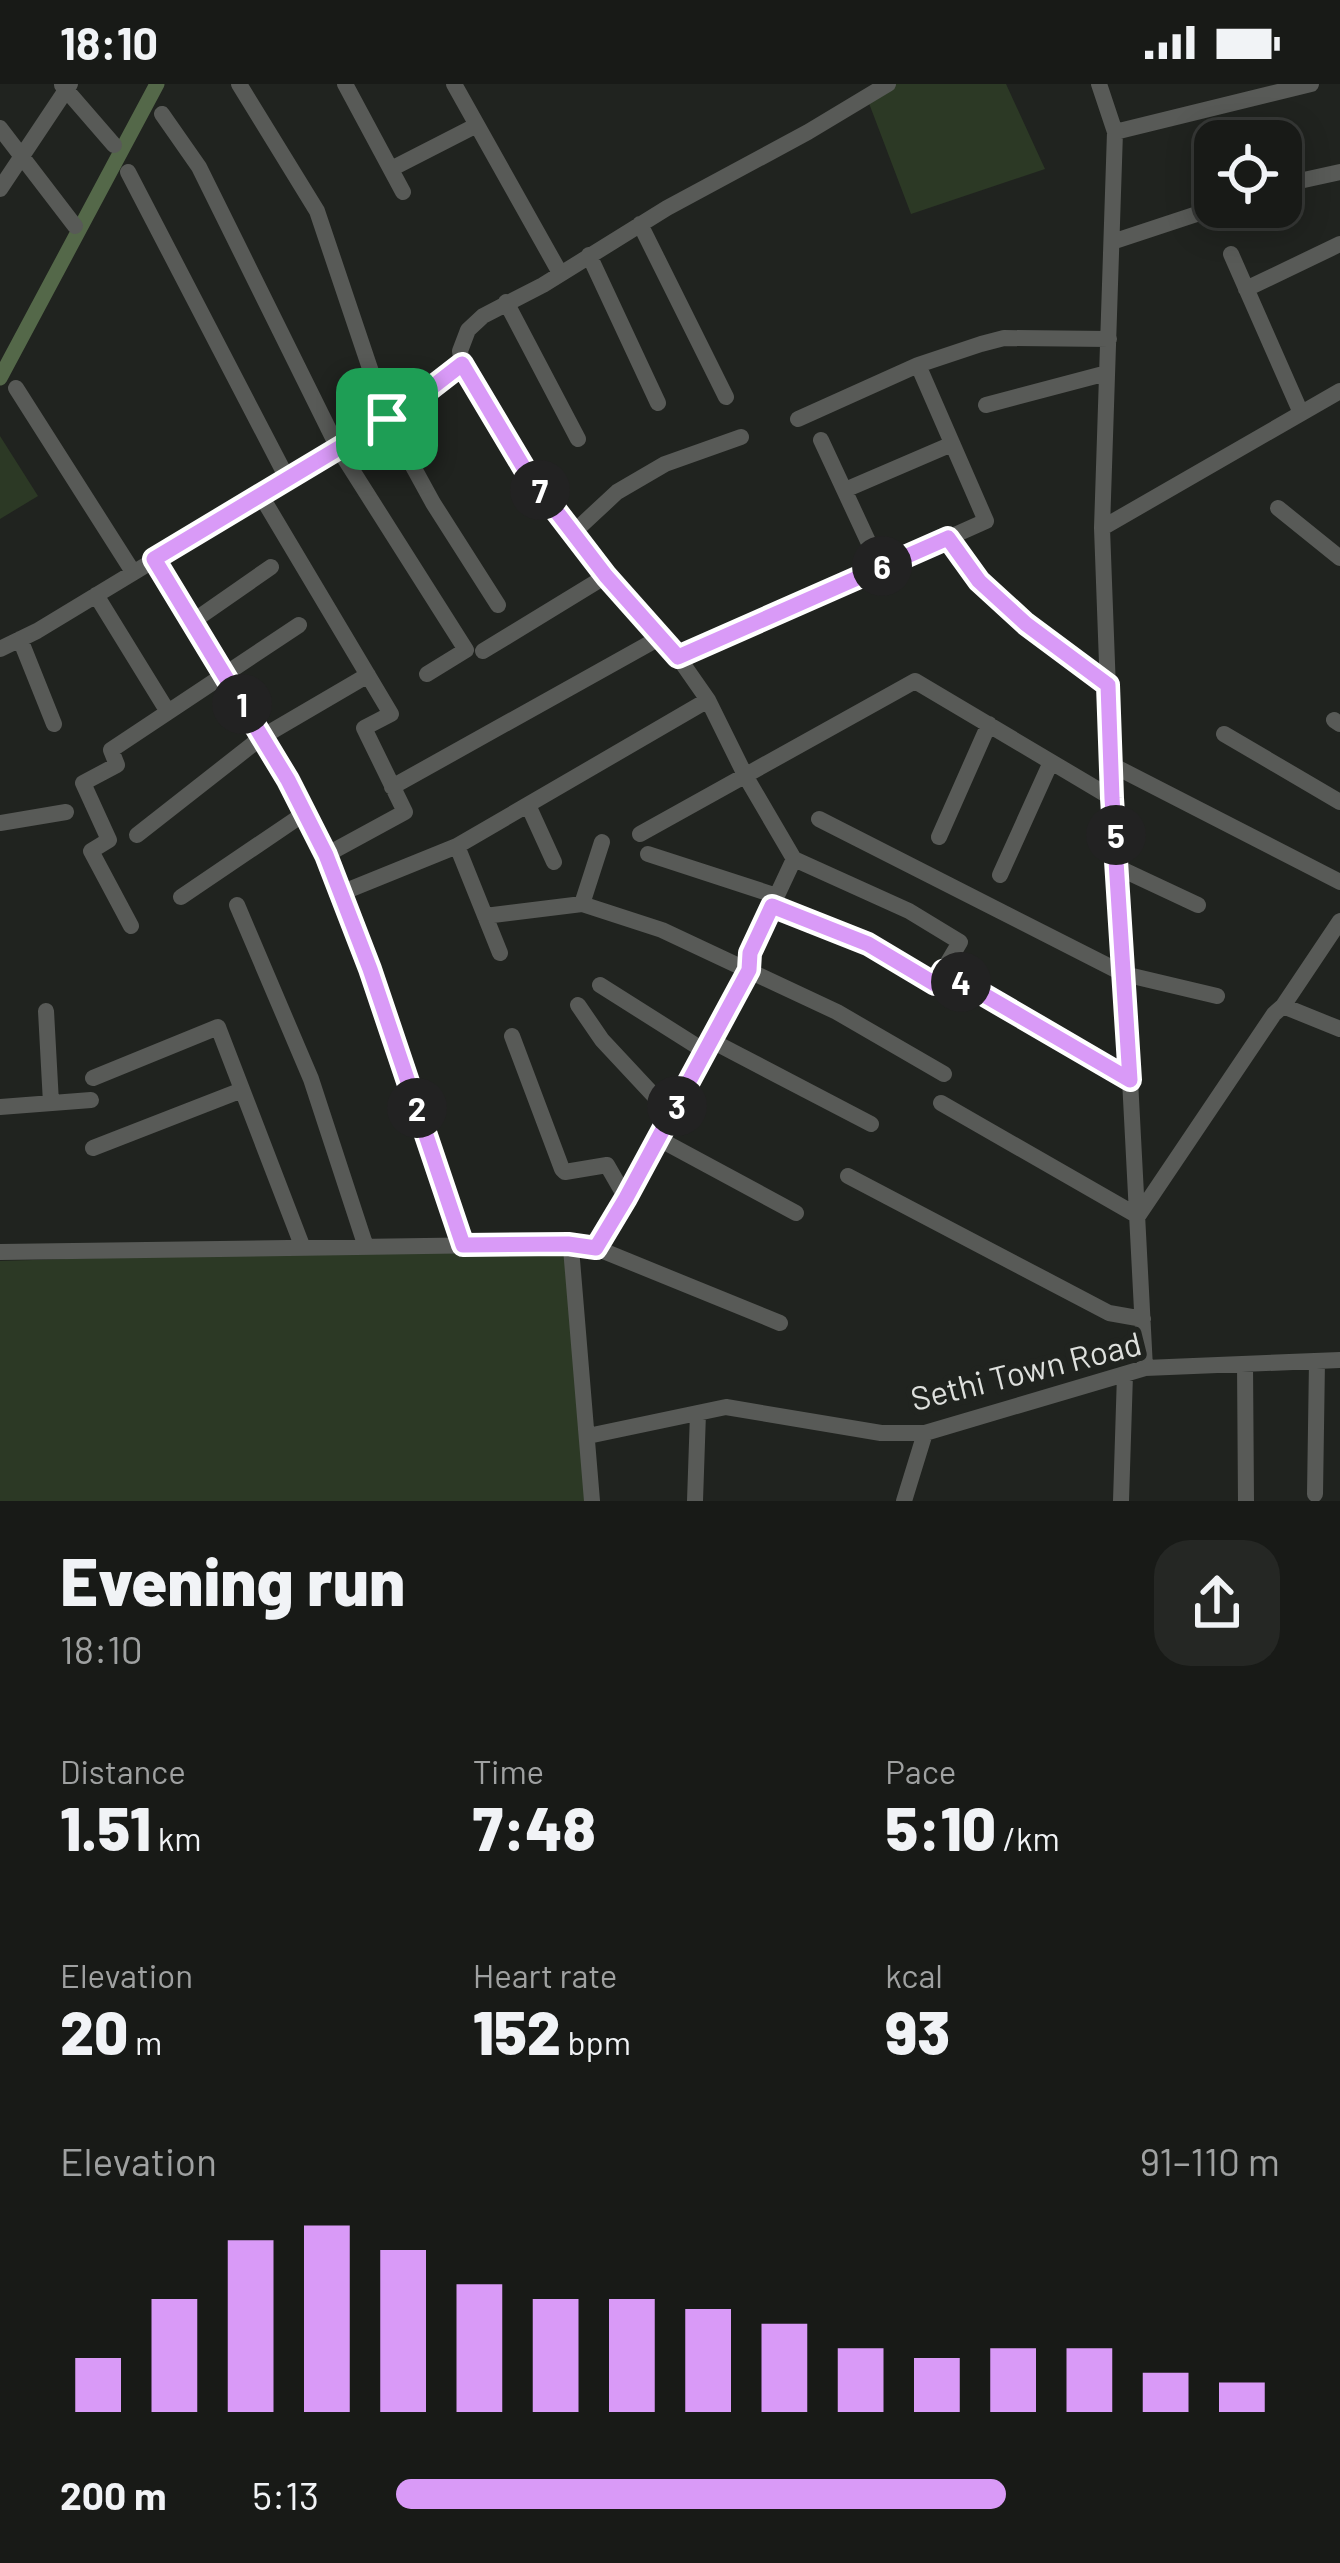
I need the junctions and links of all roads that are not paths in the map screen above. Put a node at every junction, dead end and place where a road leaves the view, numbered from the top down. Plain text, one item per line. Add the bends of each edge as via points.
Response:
1 (239, 84) edge
2 (345, 84) edge
3 (454, 84) edge
4 (888, 84) edge
5 (1099, 84) edge
6 (1311, 84) edge
7 (66, 86) edge
8 (162, 114) dead end
9 (477, 125) junction
10 (0, 128) edge
11 (1115, 132) junction
12 (114, 145) dead end
13 (22, 156) junction
14 (391, 169) junction
15 (128, 172) dead end
16 (1340, 172) edge
17 (1302, 180) edge
18 (0, 189) edge
19 (403, 192) dead end
20 (1194, 215) edge
21 (640, 224) junction
22 (75, 226) dead end
23 (1112, 242) junction
24 (1340, 244) edge
25 (1231, 254) dead end
26 (589, 255) junction
27 (560, 273) junction
28 (1246, 289) junction
29 (506, 302) junction
30 (1109, 339) junction
31 (462, 364) junction
32 (918, 365) junction
33 (1107, 373) junction
34 (16, 388) dead end
35 (1338, 396) edge
36 (726, 397) dead end
37 (658, 403) dead end
38 (986, 405) dead end
39 (1301, 413) junction
40 (387, 419) junction
41 (798, 419) dead end
42 (741, 437) dead end
43 (578, 439) dead end
44 (821, 440) dead end
45 (952, 444) junction
46 (338, 448) junction
47 (286, 478) junction
48 (845, 490) junction
49 (260, 494) junction
50 (1278, 508) dead end
51 (1102, 528) junction
52 (573, 533) junction
53 (948, 538) junction
54 (1340, 558) edge
55 (154, 559) junction
56 (271, 567) dead end
57 (880, 567) junction
58 (133, 572) junction
59 (606, 576) junction
60 (96, 595) junction
61 (498, 605) dead end
62 (192, 622) junction
63 (299, 625) dead end
64 (662, 637) junction
65 (20, 639) junction
66 (0, 649) edge
67 (483, 651) dead end
68 (678, 657) junction
69 (427, 674) dead end
70 (224, 675) junction
71 (368, 675) junction
72 (1108, 685) junction
73 (708, 700) junction
74 (168, 712) junction
75 (54, 724) dead end
76 (989, 724) junction
77 (1224, 734) dead end
78 (262, 737) junction
79 (1051, 762) junction
80 (1112, 765) junction
81 (746, 777) junction
82 (392, 787) junction
83 (1112, 798) junction
84 (1340, 802) edge
85 (528, 805) junction
86 (66, 812) dead end
87 (305, 813) junction
88 (819, 819) dead end
89 (0, 824) edge
90 (640, 834) dead end
91 (137, 835) dead end
92 (939, 837) dead end
93 (602, 842) dead end
94 (457, 846) junction
95 (648, 854) dead end
96 (326, 855) junction
97 (794, 859) junction
98 (554, 862) dead end
99 (1119, 868) junction
100 (1000, 875) dead end
101 (1340, 882) edge
102 (341, 893) junction
103 (182, 897) dead end
104 (774, 901) junction
105 (582, 904) junction
106 (237, 905) dead end
107 (1198, 905) dead end
108 (485, 916) junction
109 (1340, 921) edge
110 (131, 926) dead end
111 (500, 953) dead end
112 (749, 970) junction
113 (943, 971) junction
114 (1124, 974) junction
115 (600, 985) dead end
116 (1217, 996) dead end
117 (578, 1005) dead end
118 (1283, 1006) junction
119 (46, 1011) dead end
120 (1340, 1029) edge
121 (512, 1036) dead end
122 (709, 1046) junction
123 (944, 1074) dead end
124 (93, 1078) dead end
125 (1130, 1080) junction
126 (242, 1090) junction
127 (91, 1100) dead end
128 (51, 1103) junction
129 (941, 1103) dead end
130 (0, 1107) edge
131 (672, 1115) junction
132 (871, 1124) dead end
133 (658, 1139) junction
134 (93, 1148) dead end
135 (848, 1176) dead end
136 (626, 1198) junction
137 (796, 1213) dead end
138 (1138, 1216) junction
139 (568, 1244) junction
140 (463, 1245) junction
141 (366, 1246) junction
142 (302, 1248) junction
143 (596, 1248) junction
144 (0, 1252) edge
145 (1143, 1318) junction
146 (780, 1322) dead end
147 (1340, 1360) edge
148 (1317, 1361) junction
149 (1246, 1364) junction
150 (1145, 1368) junction
151 (1125, 1374) junction
152 (698, 1413) junction
153 (925, 1433) junction
154 (588, 1436) junction
155 (1316, 1494) dead end
156 (592, 1501) edge
157 (695, 1501) edge
158 (904, 1501) edge
159 (1121, 1501) edge
160 (1246, 1501) edge

1 - 40 street via 317,211
2 - 14 street
3 - 9 street
4 - 21 street
5 - 11 street
6 - 11 street
7 - 12 street
7 - 13 street
8 - 46 street via 199,166
9 - 14 street
9 - 27 street
10 - 13 street
11 - 23 street
13 - 18 street
13 - 22 street
14 - 19 street
15 - 47 street
16 - 17 street
20 - 23 street
21 - 26 street
21 - 36 street
23 - 30 street
24 - 28 street
25 - 28 street
26 - 27 street
26 - 37 street
27 - 29 street
28 - 39 street
29 - 31 street via 468,330
29 - 43 street
30 - 32 street via 1004,338
30 - 33 street
31 - 40 street
31 - 52 street
32 - 41 street
32 - 45 street
33 - 38 street
33 - 51 street
34 - 58 street
35 - 39 street
39 - 51 street
40 - 46 street
40 - 61 street
42 - 52 street via 649,473
44 - 48 street
45 - 48 street
45 - 53 street via 986,521
46 - 47 street
46 - 69 street via 466,650
47 - 49 street
48 - 57 street
49 - 55 street
49 - 71 street
50 - 54 street
51 - 72 street
52 - 59 street
53 - 57 street
53 - 72 street via 979,581
55 - 58 street
55 - 62 street
56 - 62 street
57 - 68 street
58 - 60 street
59 - 64 street
59 - 67 street
60 - 65 street
60 - 74 street
62 - 70 street
63 - 70 street
64 - 68 street
64 - 82 street
65 - 66 street
65 - 75 street
68 - 73 street
70 - 74 street
70 - 78 street
71 - 78 street
71 - 82 street via 392,714 364,728
72 - 80 street
73 - 81 street
73 - 85 street
74 - 110 street via 110,750 117,765 83,783 109,839 91,851
76 - 79 street
76 - 81 street via 915,681
76 - 92 street
77 - 84 street
78 - 87 street
78 - 91 street
79 - 83 street
79 - 100 street
80 - 83 street
80 - 101 street
81 - 90 street
81 - 97 street
82 - 96 street via 405,812
83 - 99 street
85 - 94 street
85 - 98 street
86 - 89 street
87 - 96 street
87 - 103 street
88 - 114 street
93 - 105 street
94 - 102 street
94 - 108 street
95 - 104 street
96 - 102 street
97 - 104 street
97 - 113 street via 960,942
99 - 107 street
99 - 114 street
102 - 140 street
104 - 112 street
104 - 113 street via 935,984
105 - 108 street
105 - 112 street
106 - 141 street via 311,1079
108 - 111 street
109 - 118 street
112 - 122 street
112 - 123 street
113 - 125 street
114 - 116 street
114 - 125 street
115 - 122 street
117 - 131 street
118 - 120 street
118 - 138 street
119 - 128 street
121 - 136 street via 562,1168 607,1165
122 - 131 street
122 - 132 street
124 - 126 street via 218,1027
125 - 138 street
126 - 134 street
126 - 142 street
127 - 128 street
128 - 130 street
129 - 138 street
131 - 133 street
133 - 136 street
133 - 137 street
135 - 145 street via 1109,1313
136 - 143 street
138 - 145 street
139 - 140 street
139 - 143 street
139 - 154 street
140 - 141 street
141 - 142 street
142 - 144 street
143 - 146 street
145 - 150 street
147 - 148 street, Sethi Town Road
148 - 149 street, Sethi Town Road
148 - 155 street
149 - 150 street, Sethi Town Road
149 - 160 street
150 - 151 street, Sethi Town Road
151 - 153 street, Sethi Town Road
151 - 159 street
152 - 153 street, Sethi Town Road via 726,1407
152 - 154 street, Sethi Town Road
152 - 157 street
153 - 158 street
154 - 156 street

